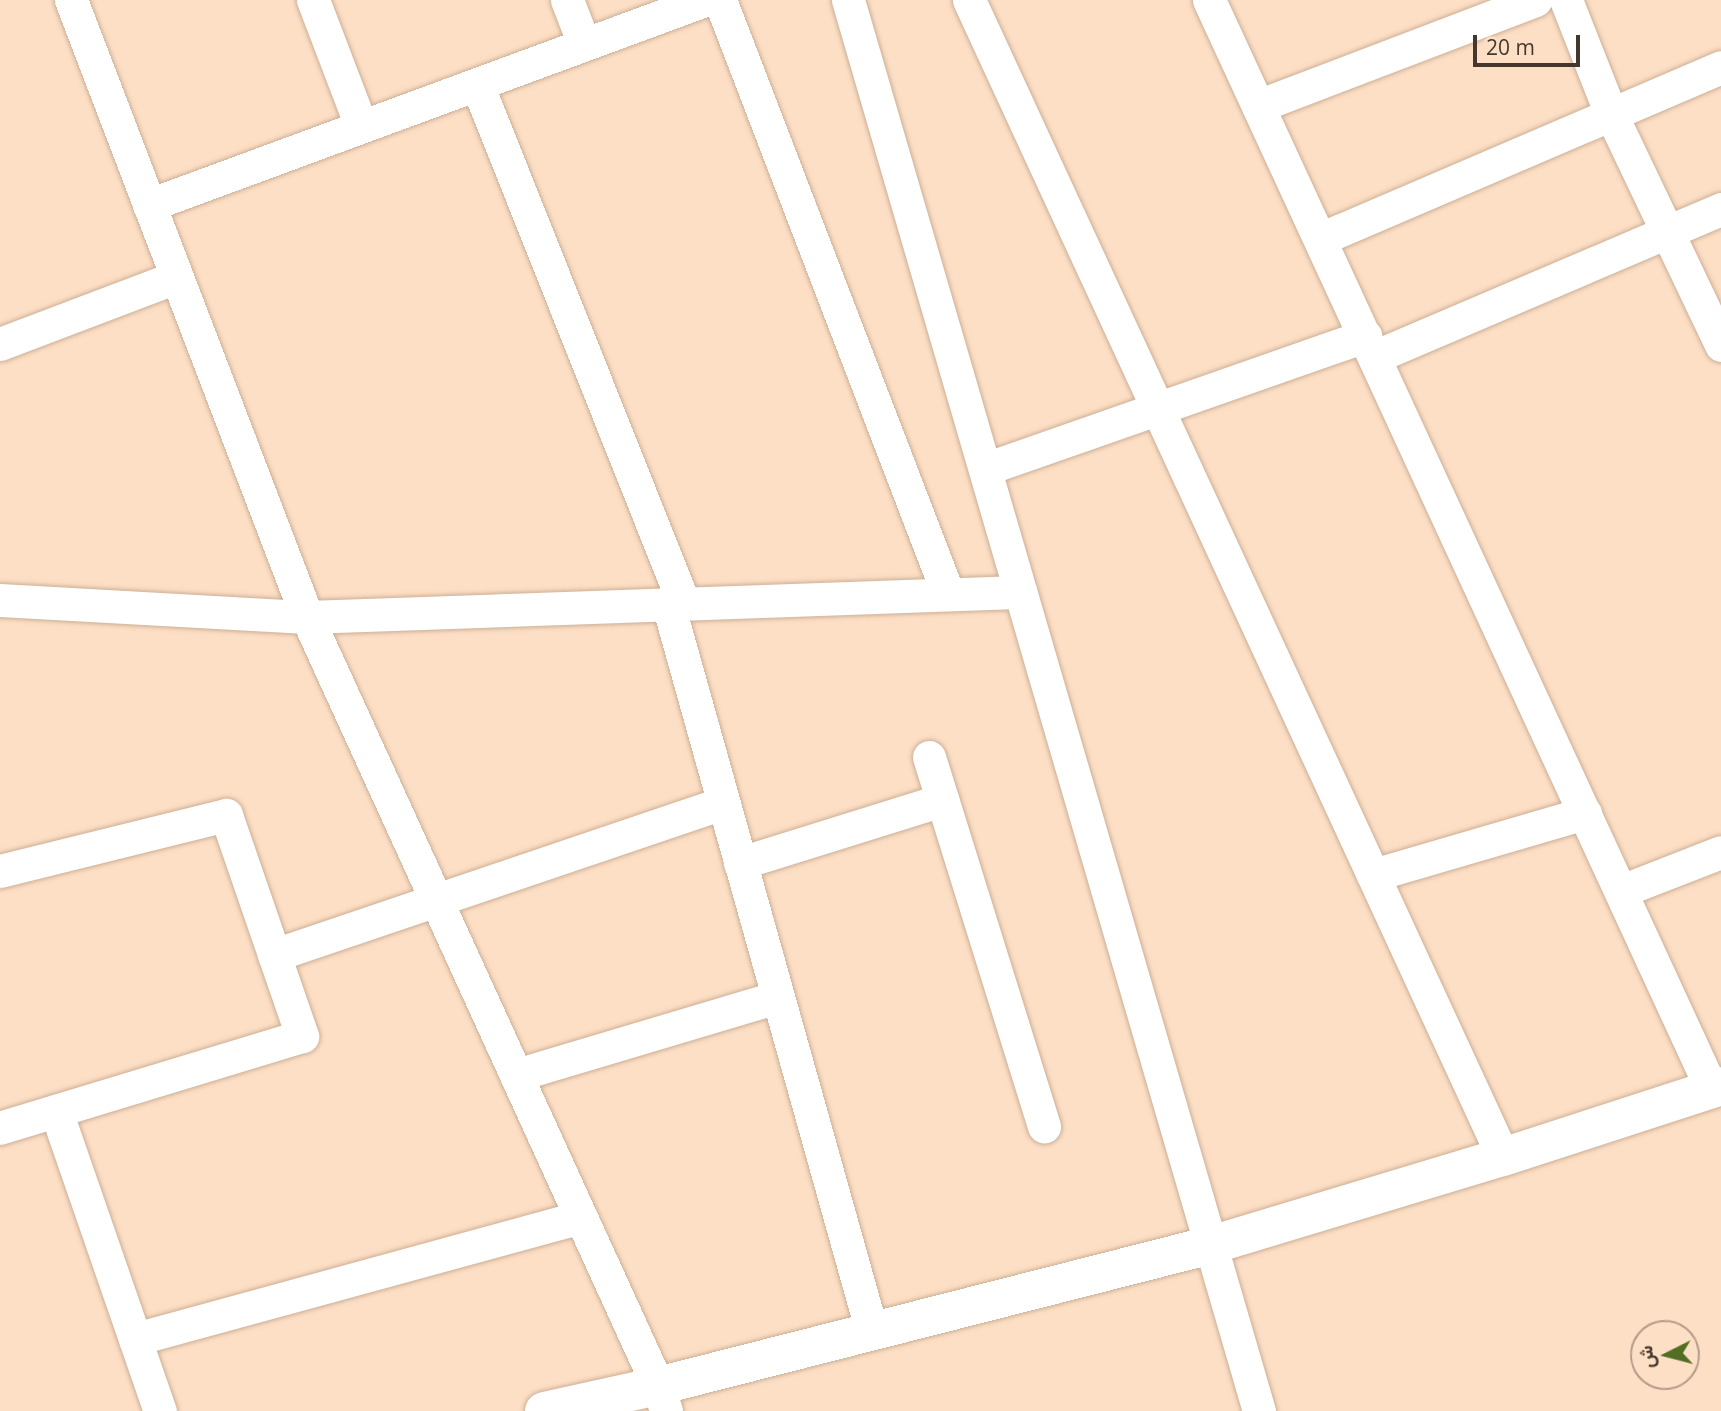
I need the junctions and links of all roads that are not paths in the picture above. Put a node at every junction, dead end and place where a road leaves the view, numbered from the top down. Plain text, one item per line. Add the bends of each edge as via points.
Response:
1 (71, 0) edge
2 (313, 0) edge
3 (567, 0) edge
4 (705, 0) edge
5 (720, 0) edge
6 (848, 0) edge
7 (969, 0) edge
8 (1209, 0) edge
9 (1535, 0) edge
10 (1566, 0) edge
11 (584, 44) junction
12 (1721, 67) edge
13 (477, 84) junction
14 (1258, 106) junction
15 (1611, 114) junction
16 (361, 126) junction
17 (149, 205) junction
18 (1721, 209) edge
19 (1667, 232) junction
20 (1320, 239) junction
21 (176, 277) junction
22 (0, 344) edge
23 (1721, 345) edge
24 (1369, 346) junction
25 (1158, 408) junction
26 (985, 470) junction
27 (1021, 592) junction
28 (948, 594) junction
29 (0, 600) edge
30 (676, 604) junction
31 (307, 617) junction
32 (929, 757) dead end
33 (942, 800) junction
34 (723, 803) junction
35 (1585, 813) junction
36 (1721, 852) edge
37 (740, 863) junction
38 (0, 872) edge
39 (1373, 875) junction
40 (1621, 891) junction
41 (436, 900) junction
42 (274, 955) junction
43 (778, 997) junction
44 (516, 1075) junction
45 (1716, 1088) edge
46 (56, 1111) junction
47 (1044, 1126) dead end
48 (0, 1128) edge
49 (1503, 1157) junction
50 (581, 1217) junction
51 (1212, 1245) junction
52 (872, 1332) junction
53 (135, 1339) junction
54 (662, 1399) edge
55 (160, 1411) edge
56 (544, 1411) edge
57 (1259, 1411) edge

1 - 17 street
2 - 16 street
3 - 11 street
4 - 11 street
5 - 28 street
6 - 26 street
7 - 25 street
8 - 14 street
9 - 14 street
10 - 15 street
11 - 13 street
12 - 15 street
13 - 16 street
13 - 30 street
14 - 20 street
15 - 19 street
15 - 20 street
16 - 17 street
17 - 21 street
18 - 19 street
19 - 23 street
19 - 24 street
20 - 24 street
21 - 22 street
21 - 31 street
24 - 25 street
24 - 35 street
25 - 26 street
25 - 39 street
26 - 27 street
27 - 28 street
27 - 51 street
28 - 30 street
29 - 31 street
30 - 31 street
30 - 34 street
31 - 41 street
32 - 33 street
33 - 37 street
33 - 47 street
34 - 37 street
34 - 41 street
35 - 39 street
35 - 40 street
36 - 40 street
37 - 43 street
38 - 42 street via 226,815
39 - 49 street
40 - 45 street
41 - 42 street
41 - 44 street
42 - 46 street via 302,1036
43 - 44 street
43 - 52 street
44 - 50 street
45 - 49 street
46 - 48 street
46 - 53 street
49 - 51 street
50 - 53 street
50 - 54 street
51 - 52 street
51 - 57 street
52 - 54 street
53 - 55 street
54 - 56 street

